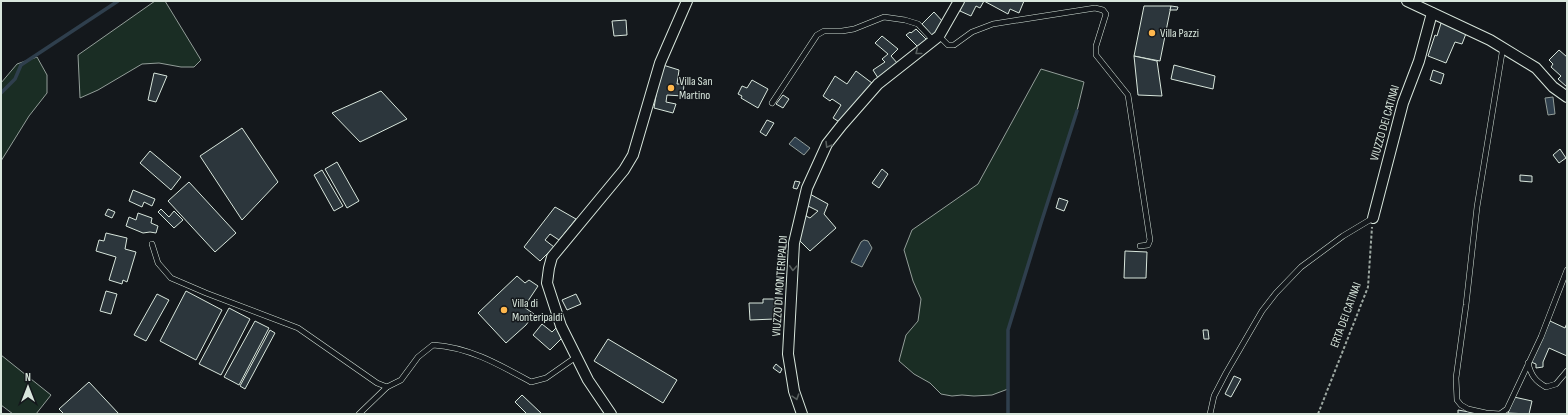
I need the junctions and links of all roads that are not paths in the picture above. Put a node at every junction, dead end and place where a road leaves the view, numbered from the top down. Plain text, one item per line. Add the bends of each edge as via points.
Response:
1 (688, 1) edge
2 (959, 1) edge
3 (1407, 1) edge
4 (1432, 13) junction
5 (936, 38) junction
6 (1503, 48) junction
7 (1567, 97) edge
8 (772, 103) dead end
9 (1373, 218) joint
10 (152, 244) dead end
11 (1140, 246) dead end
12 (1567, 270) edge
13 (576, 357) junction
14 (1528, 363) junction
15 (1567, 372) edge
16 (387, 387) junction
17 (359, 414) edge
18 (611, 414) edge
19 (802, 414) edge
20 (1210, 414) edge

1 - 13 street via 660,63 633,155 624,170 552,257 547,283 561,326
2 - 5 street, VIUZZO DI MONTERIPALDI
3 - 4 street
4 - 6 street
4 - 9 street, VIUZZO DEI CATINAI via 1419,61 1402,103
5 - 8 lane via 918,24 884,17 854,29 824,31 817,35
5 - 11 lane via 948,45 954,45 972,32 993,24 1095,8 1103,10 1106,14 1096,46 1096,55 1128,95 1131,106 1150,240 1148,245
5 -> 19 street, VIUZZO DI MONTERIPALDI via 878,84 842,125 827,144 807,188 794,243 788,354 794,391
6 - 7 street via 1536,68 1553,87
6 - 14 lane via 1477,207 1456,378 1457,400 1468,409 1500,414 1506,409
9 - 20 lane via 1301,267 1276,293 1262,311 1223,379 1214,396
10 - 16 lane via 158,263 172,278 298,328 377,383
12 - 14 lane
13 - 16 lane via 546,378 531,382 501,365 468,351 433,345 400,380
13 - 18 street
14 - 15 lane via 1530,375 1546,387 1556,384
16 - 17 lane

